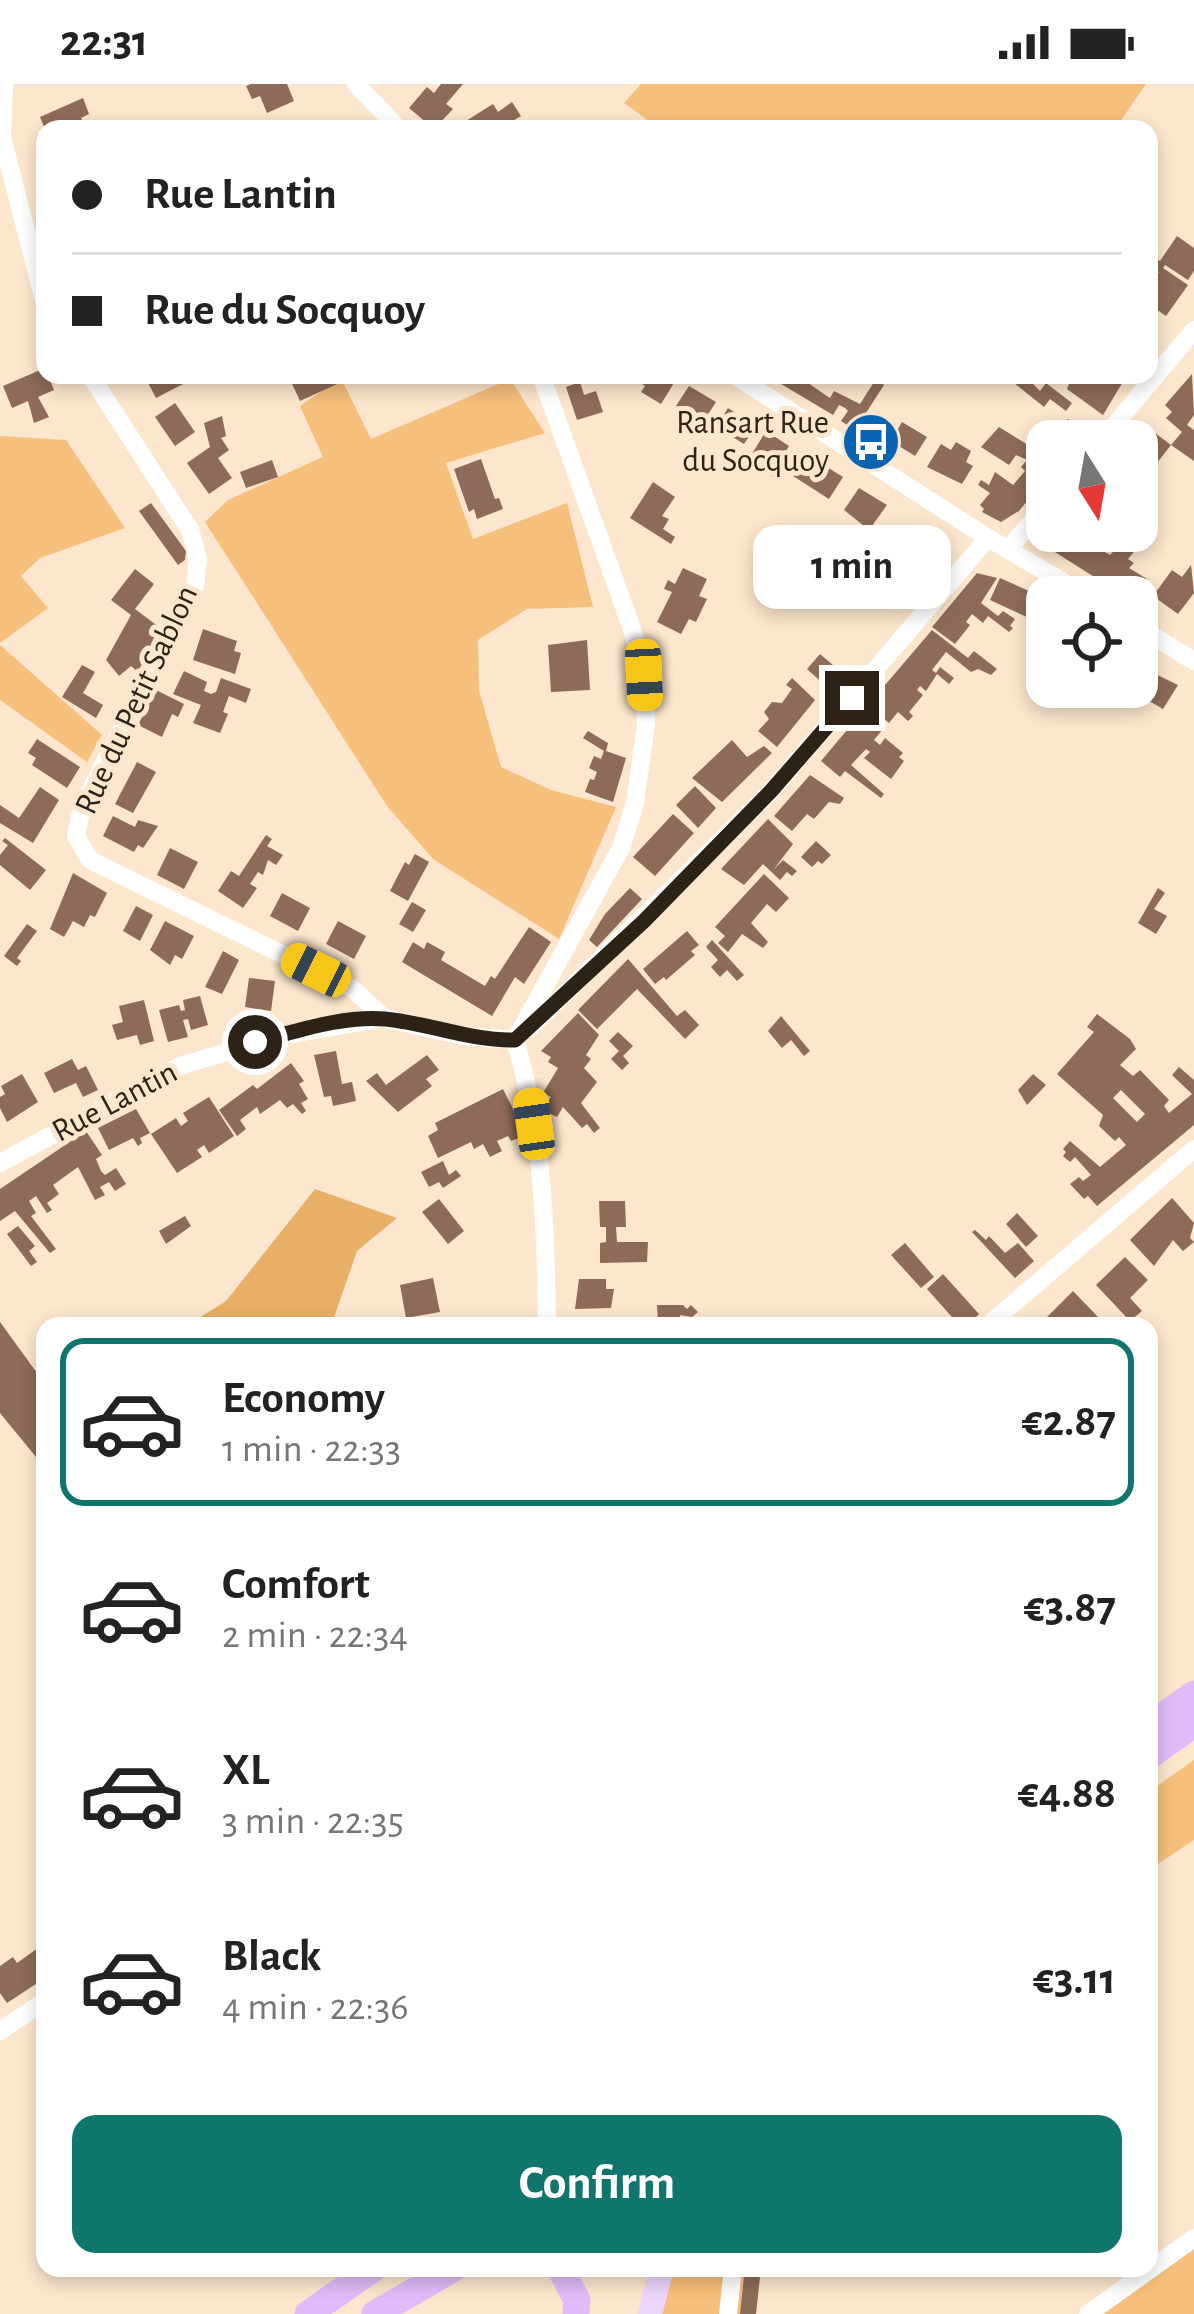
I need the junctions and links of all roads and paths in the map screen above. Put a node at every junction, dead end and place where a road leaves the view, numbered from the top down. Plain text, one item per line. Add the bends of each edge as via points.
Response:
1 (4, 84) edge
2 (356, 84) edge
3 (390, 120) edge
4 (36, 270) edge
5 (1194, 330) edge
6 (1158, 373) edge
7 (96, 384) edge
8 (544, 384) edge
9 (748, 384) edge
10 (1149, 384) edge
11 (1119, 420) edge
12 (1026, 528) edge
13 (988, 538) junction
14 (1009, 548) junction
15 (1055, 576) edge
16 (1158, 639) edge
17 (1194, 661) edge
18 (384, 1018) junction
19 (515, 1040) junction
20 (1194, 1149) edge
21 (0, 1163) edge
22 (547, 1317) edge
23 (998, 1317) edge
24 (1194, 1694) edge
25 (1158, 1720) edge
26 (1194, 1724) edge
27 (1158, 1750) edge
28 (36, 2007) edge
29 (0, 2032) edge
30 (1194, 2238) edge
31 (1158, 2264) edge
32 (361, 2277) edge
33 (417, 2277) edge
34 (438, 2277) edge
35 (565, 2277) edge
36 (660, 2277) edge
37 (732, 2277) edge
38 (1140, 2277) edge
39 (308, 2314) edge
40 (374, 2314) edge
41 (576, 2314) edge
42 (650, 2314) edge
43 (728, 2314) edge
44 (1088, 2314) edge

1 - 4 street via 2,136
2 - 3 street
5 - 6 street
7 - 18 street, Rue du Petit Sablon via 190,530 198,559 195,586 82,807 76,836 90,860 353,989
8 - 19 street via 632,628 646,724 621,848
9 - 13 street
10 - 11 street
12 - 14 street
13 - 14 street
13 - 19 street via 771,791
14 - 15 street
16 - 17 street
18 - 19 street, Rue Lantin
18 - 21 street, Rue Lantin via 280,1036 180,1066
19 - 22 street via 540,1165
20 - 23 street
24 - 25 highway
26 - 27 highway
28 - 29 street
30 - 31 street
32 - 39 highway
33 - 40 highway
34 - 40 highway
35 - 41 highway
36 - 42 main road
37 - 43 street
38 - 44 street

